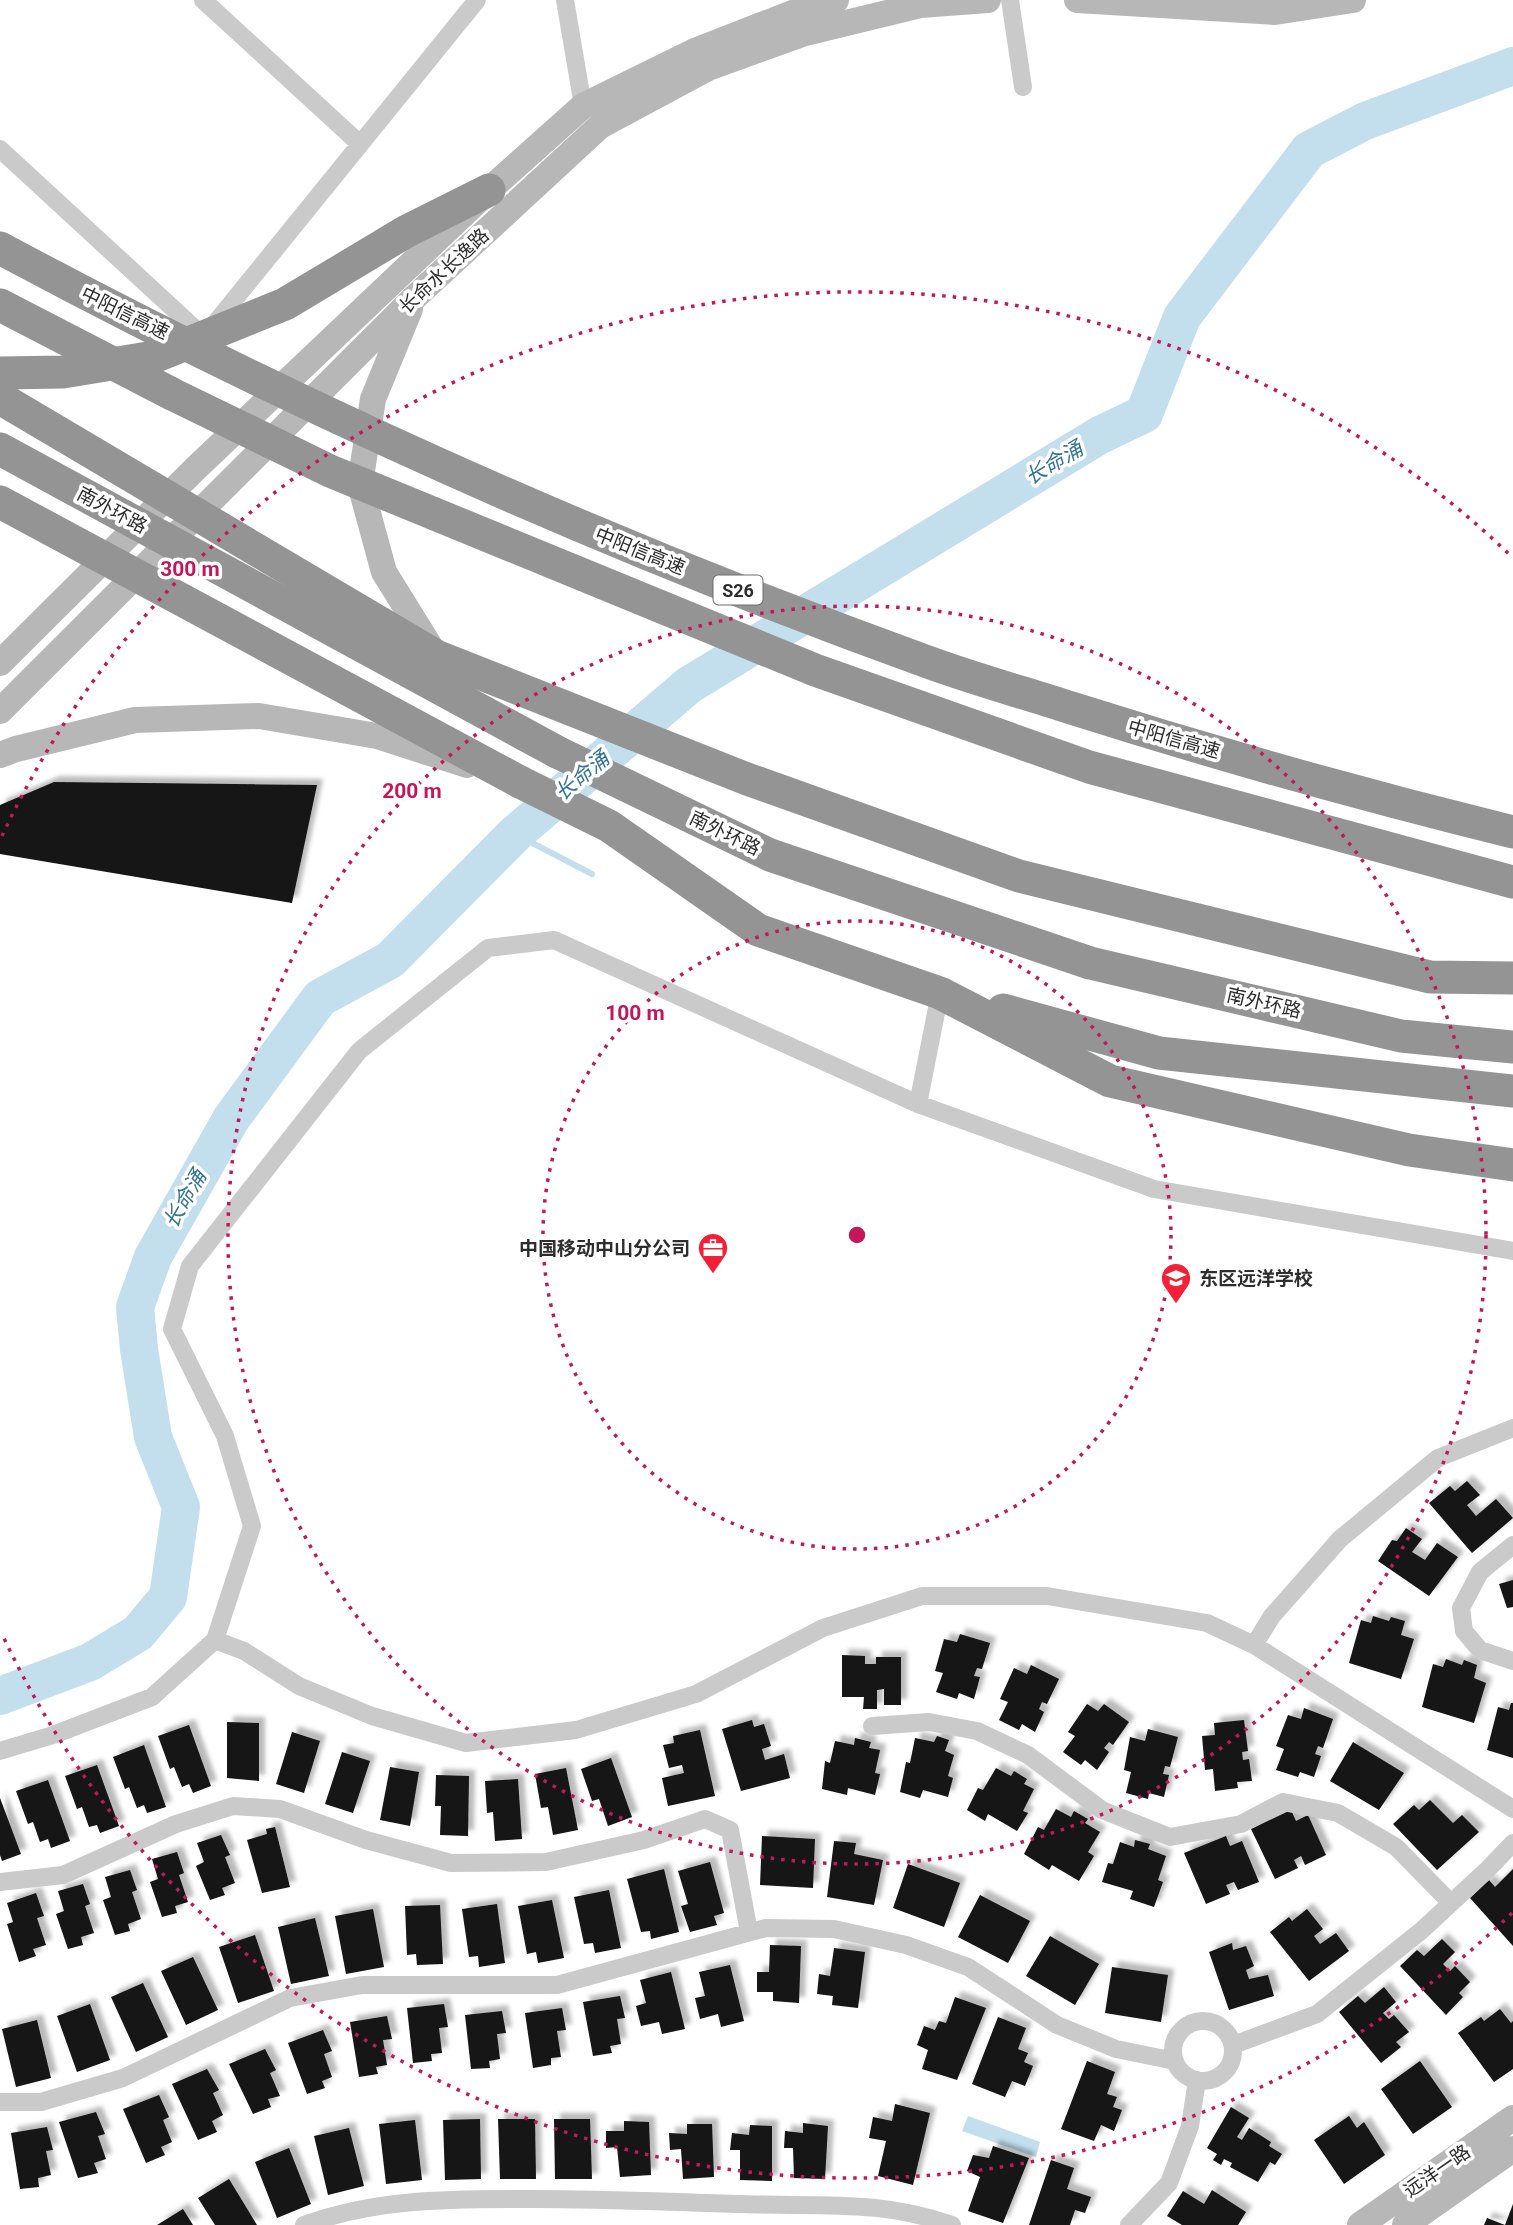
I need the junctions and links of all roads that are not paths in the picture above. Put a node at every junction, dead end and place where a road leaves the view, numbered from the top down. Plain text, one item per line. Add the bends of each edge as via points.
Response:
1 (203, 0) edge
2 (477, 0) edge
3 (565, 0) edge
4 (836, 0) edge
5 (988, 0) edge
6 (1010, 0) edge
7 (1077, 0) edge
8 (1353, 0) edge
9 (1023, 87) dead end
10 (583, 106) junction
11 (360, 144) junction
12 (0, 149) edge
13 (489, 190) junction
14 (0, 248) edge
15 (415, 297) junction
16 (0, 305) edge
17 (204, 337) junction
18 (0, 373) edge
19 (0, 398) edge
20 (0, 449) edge
21 (167, 497) junction
22 (0, 502) edge
23 (197, 514) junction
24 (436, 656) junction
25 (0, 663) edge
26 (0, 711) edge
27 (0, 755) edge
28 (520, 782) junction
29 (1513, 832) edge
30 (1513, 882) edge
31 (1513, 978) edge
32 (940, 993) junction
33 (1513, 1046) edge
34 (1513, 1091) edge
35 (918, 1104) junction
36 (1513, 1166) edge
37 (1513, 1251) edge
38 (1513, 1428) edge
39 (1513, 1545) edge
40 (215, 1640) junction
41 (1254, 1645) junction
42 (1513, 1661) edge
43 (872, 1726) dead end
44 (0, 1751) edge
45 (1513, 1810) edge
46 (1513, 1843) edge
47 (0, 1882) edge
48 (1451, 1903) junction
49 (749, 1932) junction
50 (1233, 2045) junction
51 (1175, 2061) junction
52 (1197, 2080) junction
53 (0, 2102) edge
54 (1513, 2118) edge
55 (1513, 2149) edge
56 (304, 2225) edge
57 (951, 2225) edge
58 (1129, 2225) edge
59 (1360, 2225) edge
60 (1405, 2225) edge

1 - 11 street
2 - 11 street
3 - 10 street
4 - 10 street, 长命水长逸路 via 697,50
5 - 15 street, 长命水长逸路 via 920,5 805,33 708,68 600,126
6 - 9 street
7 - 8 street via 1275,12
10 - 13 street, 长命水长逸路
11 - 17 street
12 - 17 street
13 - 17 highway via 407,231 285,304
13 - 21 street, 长命水长逸路
14 - 29 highway, 中阳信高速 / S26, bridge via 294,396 544,512 713,580 928,662 1116,722
15 - 23 street, 长命水长逸路
15 - 24 street via 373,399 360,484 384,572
16 - 30 highway, S26, bridge via 330,471 815,670 1089,766
17 - 18 highway via 154,357 63,372
19 - 21 highway
20 - 33 highway, 南外环路, bridge via 557,752 770,855 1090,963 1401,1035
21 - 23 highway
21 - 25 street, 长命水长逸路
22 - 28 highway, bridge
23 - 24 highway
23 - 26 street, 长命水长逸路
24 - 31 highway via 706,762 1019,876 1430,977
27 - 28 street via 135,720 258,716 377,737
28 - 32 highway via 610,826 758,930
32 - 34 highway via 1159,1053
32 - 35 street
32 - 36 highway via 1110,1081 1409,1150
35 - 37 street via 1154,1189
35 - 40 street via 554,940 488,948 359,1051 190,1266 172,1329 225,1436 252,1526
38 - 41 street via 1438,1458 1350,1531 1272,1616
39 - 42 street via 1480,1572 1461,1608 1464,1632 1480,1650
40 - 41 street via 244,1651 299,1686 372,1716 466,1743 576,1730 696,1694 822,1628 922,1596 1047,1596 1207,1623
40 - 44 street via 152,1697
41 - 45 street
43 - 48 street via 929,1722 977,1731 1028,1755 1102,1810 1170,1837 1241,1824 1283,1802 1338,1813 1396,1847
46 - 48 street
47 - 49 street via 63,1875 176,1824 233,1806 279,1809 366,1840 451,1863 546,1862 644,1840 705,1819 730,1830
48 - 50 street via 1317,2014
49 - 51 street via 834,1929 906,1945 968,1968 1057,2025 1116,2049
49 - 53 street via 557,1984 362,1985 290,1998 123,2078 41,2102
50 - 51 street via 1223,2029 1196,2022 1175,2041
50 - 52 street via 1224,2073
51 - 52 street
52 - 58 street via 1189,2126 1169,2183
54 - 59 street, 远洋一路
55 - 60 street, 远洋一路
56 - 57 street via 365,2208 440,2199 545,2198 861,2205 905,2211

